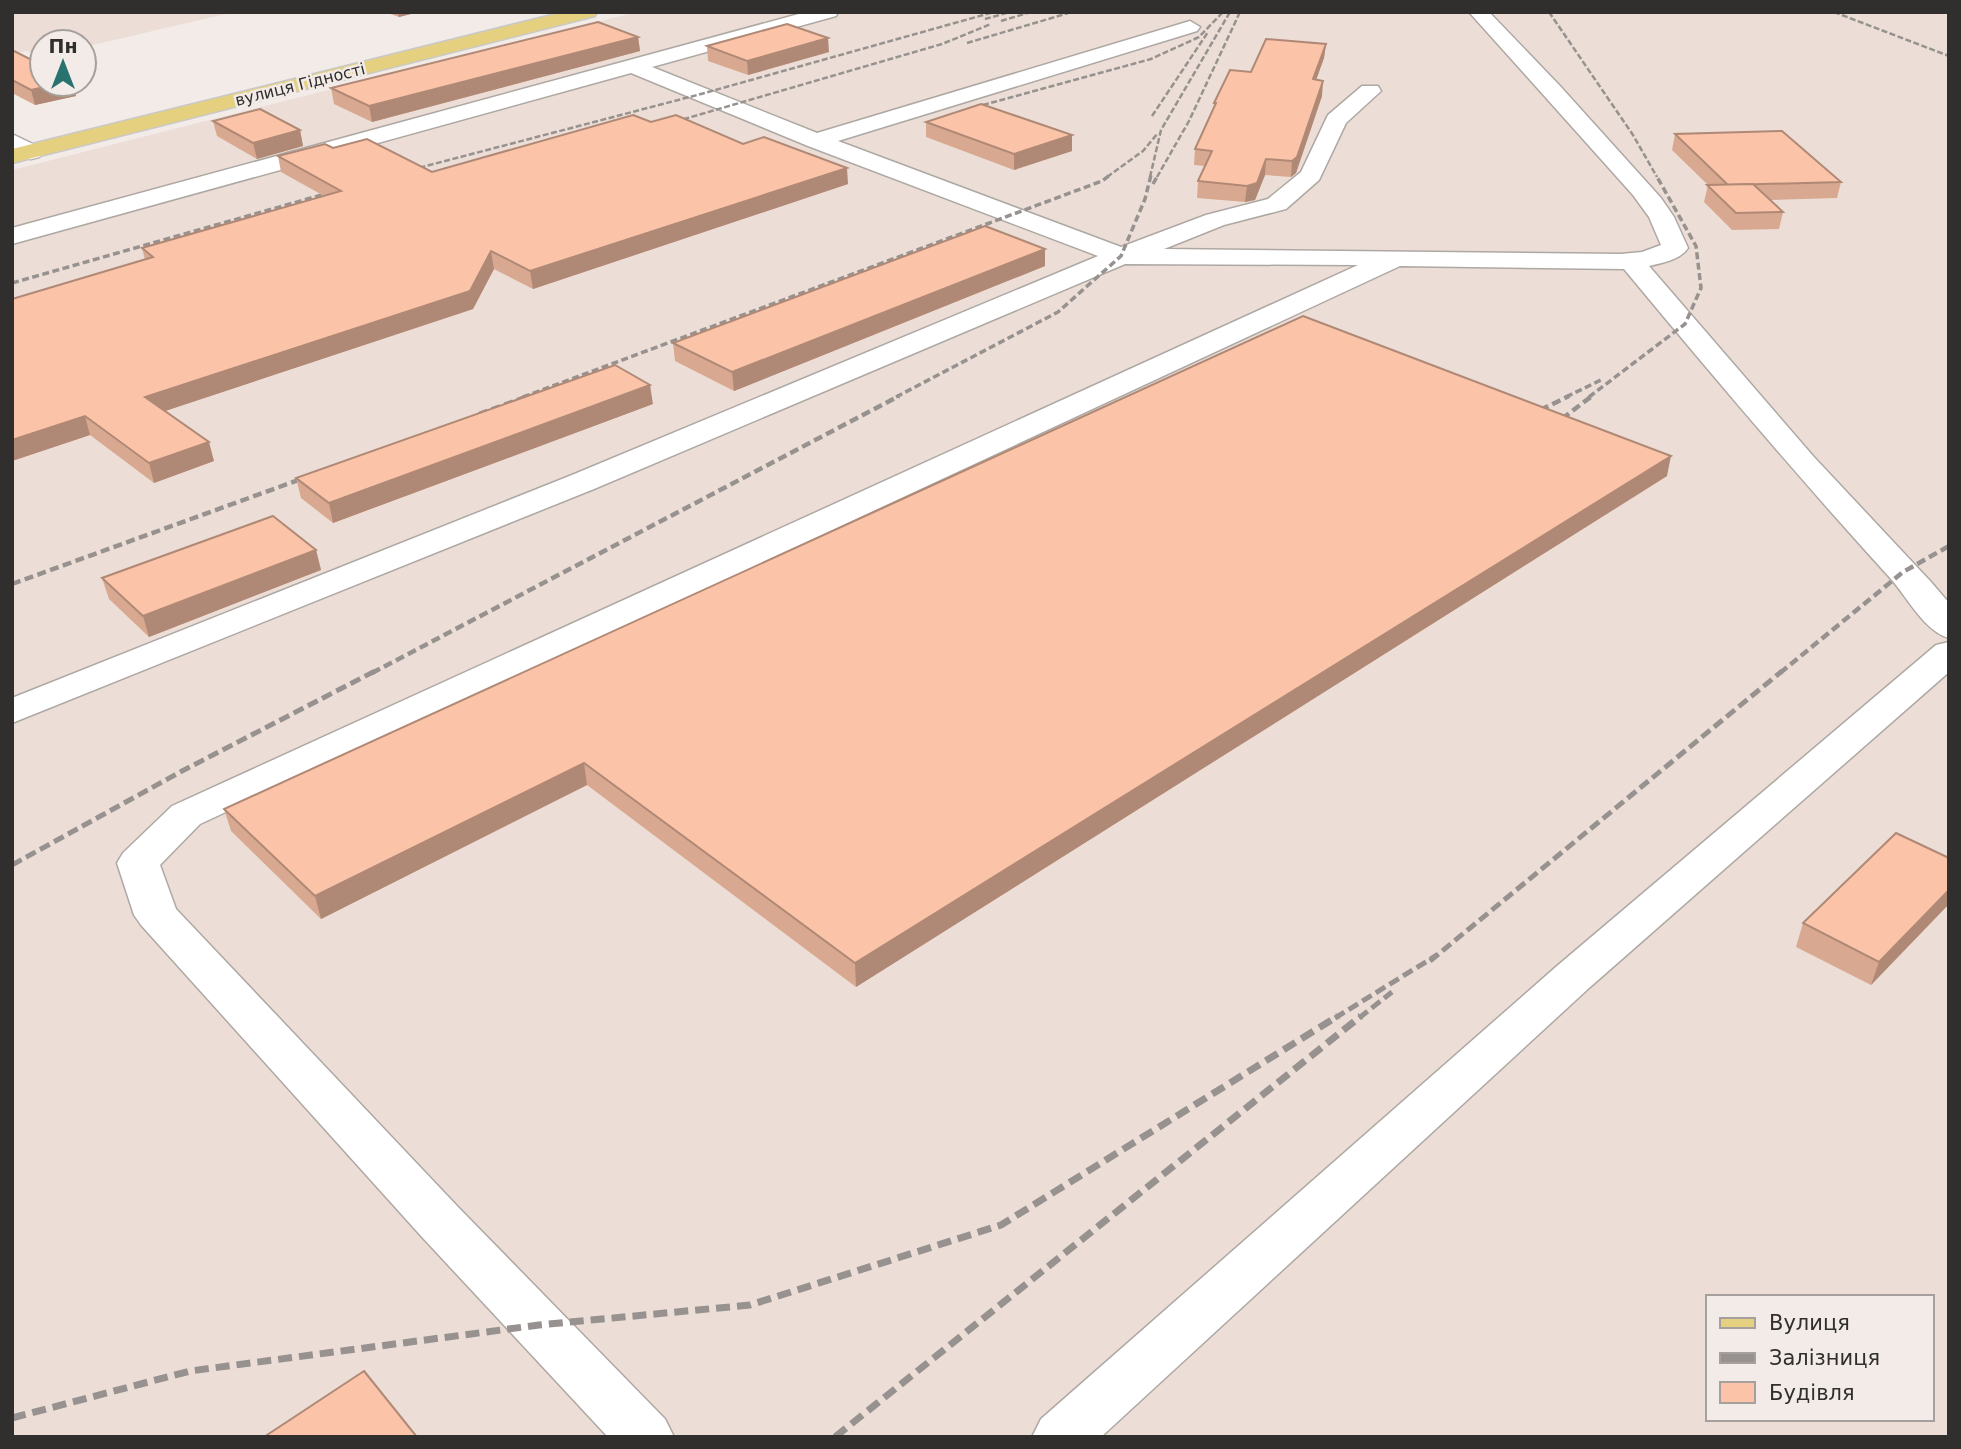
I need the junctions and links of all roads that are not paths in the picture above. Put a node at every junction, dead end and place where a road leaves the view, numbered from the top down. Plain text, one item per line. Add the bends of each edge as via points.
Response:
1 (588, 12) edge
2 (829, 12) edge
3 (1478, 12) edge
4 (1190, 27) dead end
5 (632, 66) junction
6 (1370, 91) dead end
7 (816, 141) junction
8 (18, 150) edge
9 (12, 236) edge
10 (1121, 256) junction
11 (1395, 258) junction
12 (1632, 262) junction
13 (1949, 627) edge
14 (1949, 653) edge
15 (12, 712) edge
16 (645, 1437) edge
17 (1061, 1437) edge

1 - 8 main road, вулиця Гідності
2 - 5 lane
3 - 12 lane via 1637,184 1668,224 1675,248 1653,259
4 - 7 lane
5 - 7 lane
5 - 9 lane
6 - 10 lane via 1336,120 1311,175 1277,204 1215,220
7 - 10 lane
10 - 11 lane
10 - 15 lane via 596,476
11 - 12 lane
11 - 16 lane via 186,816 138,863 156,915
12 - 13 lane
14 - 17 lane via 1573,977

